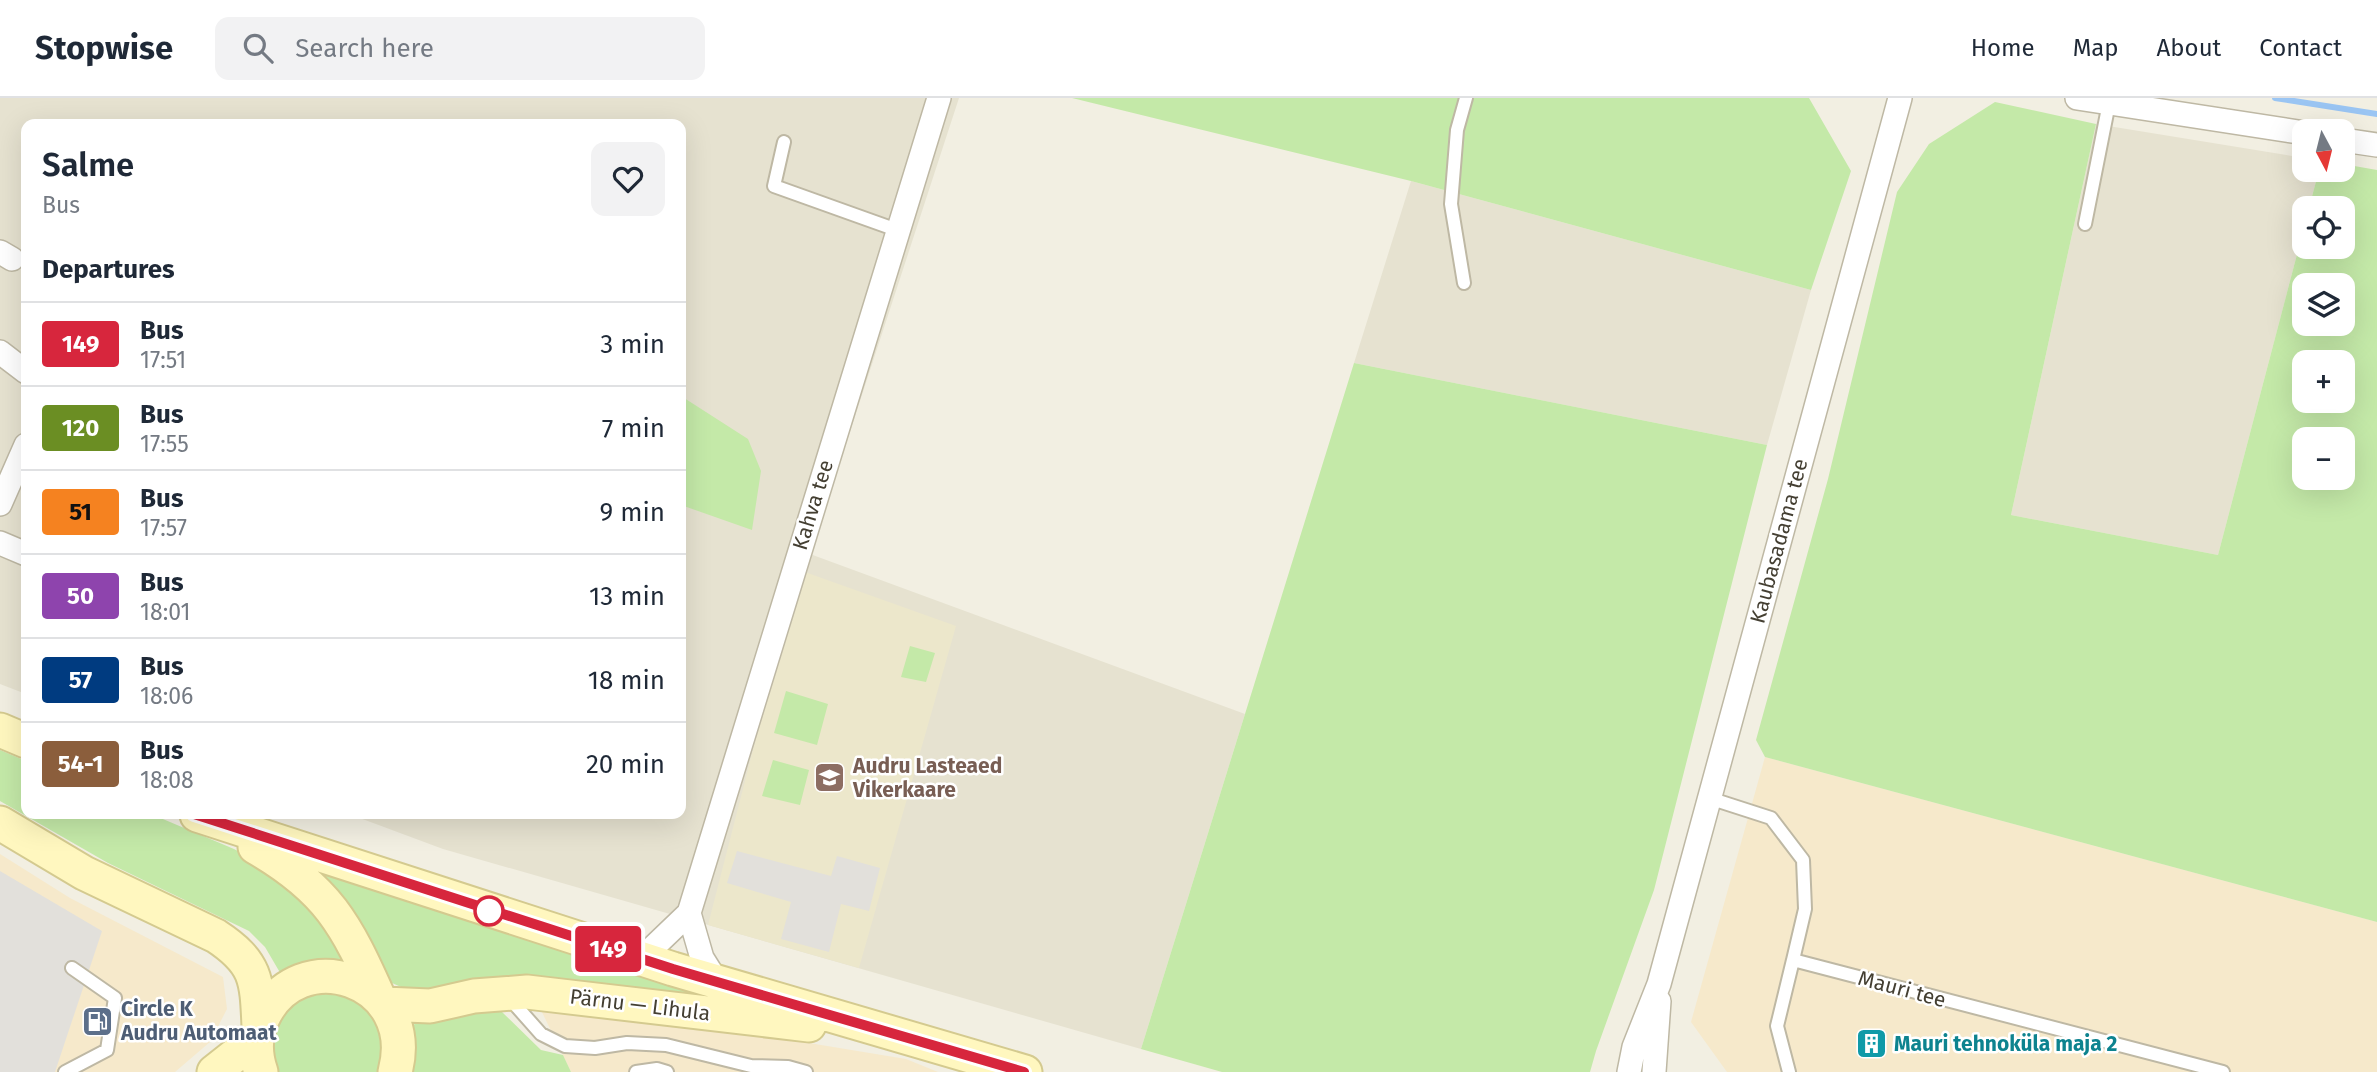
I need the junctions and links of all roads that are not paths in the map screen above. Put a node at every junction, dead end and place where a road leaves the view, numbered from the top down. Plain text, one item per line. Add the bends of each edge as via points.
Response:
1 (939, 98) edge
2 (1466, 98) edge
3 (1900, 98) edge
4 (2077, 98) edge
5 (2109, 103) junction
6 (2292, 132) edge
7 (784, 142) dead end
8 (2356, 142) edge
9 (2377, 145) edge
10 (2085, 224) dead end
11 (897, 230) junction
12 (1464, 283) dead end
13 (0, 352) edge
14 (21, 368) edge
15 (21, 457) edge
16 (0, 505) edge
17 (0, 543) edge
18 (21, 552) edge
19 (0, 730) edge
20 (21, 739) edge
21 (1709, 798) junction
22 (205, 819) edge
23 (211, 819) edge
24 (0, 823) edge
25 (689, 913) junction
26 (641, 959) junction
27 (1793, 960) junction
28 (72, 968) dead end
29 (717, 982) junction
30 (1659, 984) junction
31 (505, 993) junction
32 (382, 1001) junction
33 (258, 1032) junction
34 (895, 1034) junction
35 (2183, 1067) edge
36 (760, 1070) edge
37 (1018, 1070) edge
38 (979, 1071) edge
39 (65, 1072) edge
40 (214, 1072) edge
41 (261, 1072) edge
42 (395, 1072) edge
43 (636, 1072) edge
44 (667, 1072) edge
45 (806, 1072) edge
46 (1629, 1072) edge
47 (1654, 1072) edge
48 (1789, 1072) edge
49 (2223, 1072) edge

1 - 11 street, Kahva tee
2 - 12 lane via 1457,130 1451,204
3 - 21 street, Kaubasadama tee
4 - 5 street
5 - 6 street
5 - 10 lane
7 - 11 lane via 774,186
8 - 9 street
11 - 25 street, Kahva tee
13 - 14 street
15 - 16 street
17 - 18 street
19 - 20 main road
21 - 27 lane via 1771,818 1803,860 1805,909
21 - 30 street, Kaubasadama tee
22 - 32 main road via 272,857 319,893 351,938
23 - 26 main road
24 - 33 main road via 84,873 232,947 255,979
25 - 26 street, Kahva tee
25 - 29 street via 702,958
26 - 29 main road
27 - 35 lane, Mauri tee
27 - 48 lane via 1777,1026
28 - 39 lane via 115,998 107,1050
29 - 34 main road
30 - 46 street, Kaubasadama tee
30 - 47 street, Kaubasadama tee
31 - 32 main road, Pärnu — Lihula via 430,1006
31 - 34 main road, Pärnu — Lihula via 552,993
31 - 36 lane via 541,1034 565,1046 666,1045
32 - 33 main road via 351,980 310,978 279,996
32 - 42 main road via 398,1033
33 - 40 main road
33 - 41 main road
34 - 37 main road
35 - 49 lane, Mauri tee
36 - 45 lane via 788,1067
37 - 38 lane
43 - 44 lane

